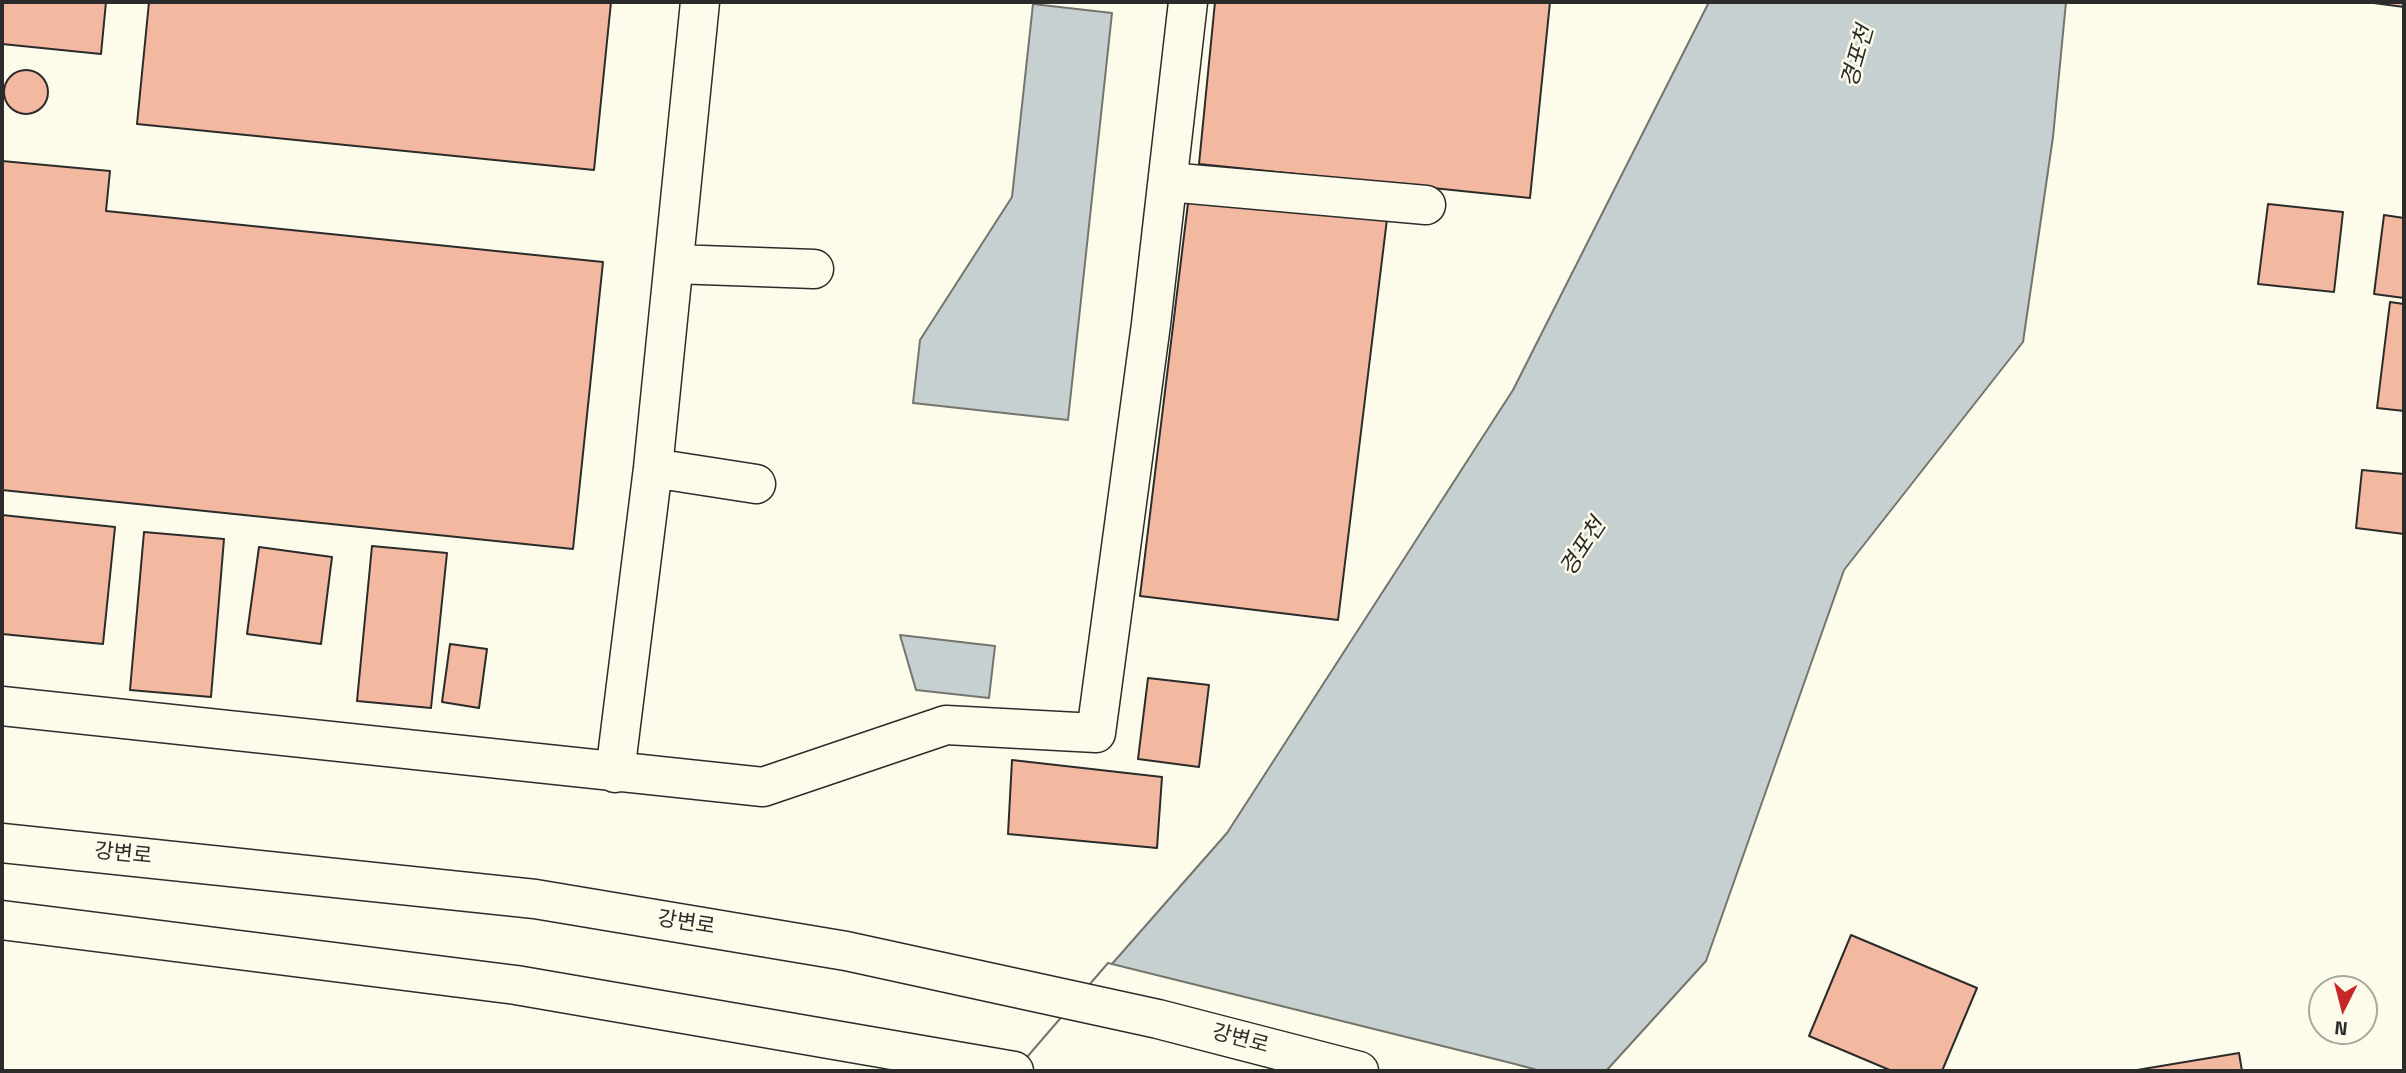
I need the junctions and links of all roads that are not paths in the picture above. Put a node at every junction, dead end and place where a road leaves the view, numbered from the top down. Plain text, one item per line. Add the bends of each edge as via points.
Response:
1 (700, 2) edge
2 (1188, 2) edge
3 (1168, 182) junction
4 (1426, 205) dead end
5 (674, 264) junction
6 (814, 268) dead end
7 (653, 468) junction
8 (756, 484) dead end
9 (2, 706) edge
10 (615, 773) junction
11 (2, 843) edge
12 (2, 920) edge
13 (1014, 1071) edge
14 (1359, 1071) edge

1 - 5 street
2 - 3 street
3 - 4 street
3 - 10 street via 1097,733 946,725 763,787
5 - 6 street
5 - 7 street
7 - 8 street
7 - 10 street
9 - 10 street
11 - 14 street, 강변로 via 535,899 846,950 1158,1019
12 - 13 street via 516,985

